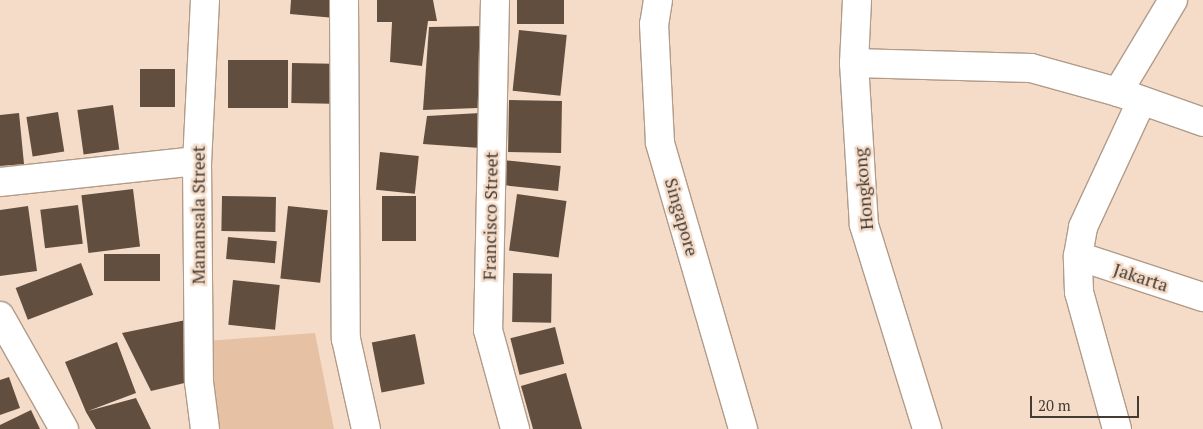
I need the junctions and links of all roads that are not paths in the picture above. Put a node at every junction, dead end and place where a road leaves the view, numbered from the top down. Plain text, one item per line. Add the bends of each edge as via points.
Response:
1 (205, 0) edge
2 (344, 0) edge
3 (495, 0) edge
4 (658, 0) edge
5 (857, 0) edge
6 (1173, 0) edge
7 (854, 63) junction
8 (1130, 97) junction
9 (1203, 122) edge
10 (197, 161) junction
11 (0, 182) edge
12 (1078, 256) junction
13 (1203, 297) edge
14 (0, 316) edge
15 (64, 429) edge
16 (205, 429) edge
17 (366, 429) edge
18 (515, 429) edge
19 (743, 429) edge
20 (927, 429) edge
21 (1117, 429) edge

1 - 10 street, Manansala Street
2 - 17 street via 346,339
3 - 18 street, Francisco Street via 488,330
4 - 19 street, Singapore via 654,24 660,143
5 - 7 street, Hongkong
6 - 8 street
7 - 8 street via 1031,68
7 - 20 street, Hongkong via 864,225
8 - 9 street
8 - 12 street via 1083,228
10 - 11 street
10 - 16 street, Manansala Street via 200,382
12 - 13 street, Jakarta
12 - 21 street via 1079,292
14 - 15 street

